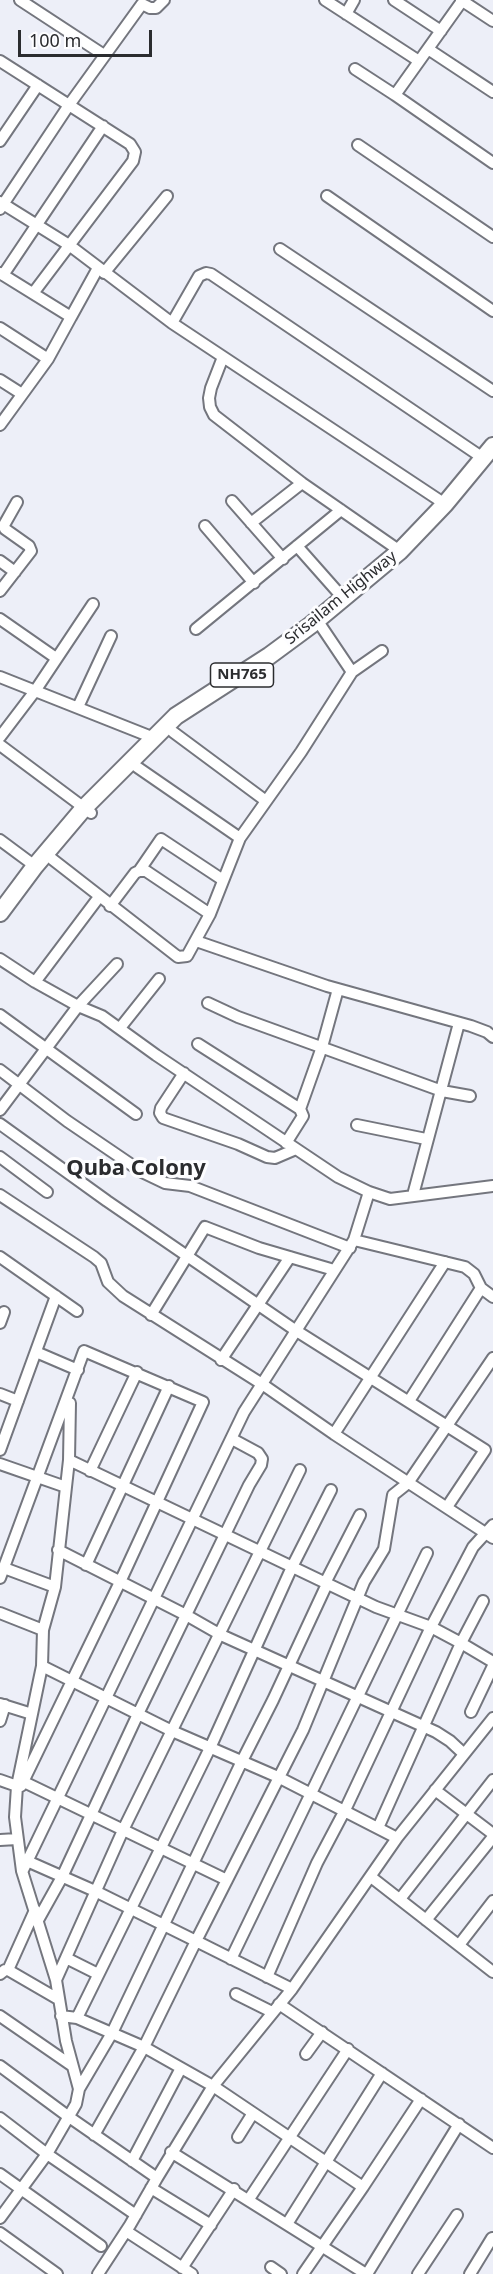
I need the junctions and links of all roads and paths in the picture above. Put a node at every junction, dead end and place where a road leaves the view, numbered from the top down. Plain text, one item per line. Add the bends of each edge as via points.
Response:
1 (20, 0) edge
2 (164, 0) edge
3 (325, 0) edge
4 (354, 0) edge
5 (394, 0) edge
6 (461, 0) edge
7 (139, 2) edge
8 (345, 14) junction
9 (493, 21) edge
10 (441, 31) junction
11 (428, 49) junction
12 (104, 55) junction
13 (419, 61) junction
14 (4, 64) edge
15 (355, 69) dead end
16 (0, 77) edge
17 (38, 85) junction
18 (493, 92) edge
19 (395, 95) junction
20 (69, 105) junction
21 (103, 126) junction
22 (0, 141) edge
23 (358, 145) dead end
24 (493, 163) edge
25 (167, 196) dead end
26 (327, 196) dead end
27 (1, 205) edge
28 (37, 225) junction
29 (493, 237) edge
30 (69, 245) junction
31 (280, 249) dead end
32 (101, 271) junction
33 (2, 274) edge
34 (34, 292) junction
35 (493, 311) edge
36 (71, 317) junction
37 (172, 324) junction
38 (0, 328) edge
39 (223, 357) junction
40 (48, 359) junction
41 (0, 380) edge
42 (493, 391) edge
43 (22, 394) junction
44 (0, 425) edge
45 (490, 454) edge
46 (302, 483) junction
47 (232, 501) dead end
48 (17, 502) dead end
49 (445, 504) junction
50 (341, 510) junction
51 (251, 523) junction
52 (205, 526) dead end
53 (297, 546) junction
54 (400, 550) junction
55 (283, 559) junction
56 (0, 561) edge
57 (15, 572) junction
58 (254, 583) junction
59 (0, 591) edge
60 (344, 598) junction
61 (93, 604) dead end
62 (0, 619) edge
63 (320, 624) junction
64 (196, 629) dead end
65 (111, 636) dead end
66 (382, 651) dead end
67 (56, 658) junction
68 (352, 672) junction
69 (0, 677) edge
70 (35, 691) junction
71 (78, 707) junction
72 (173, 732) junction
73 (0, 737) edge
74 (154, 738) junction
75 (0, 745) edge
76 (137, 767) junction
77 (266, 801) junction
78 (88, 810) junction
79 (240, 838) junction
80 (0, 840) edge
81 (52, 859) junction
82 (35, 866) junction
83 (139, 870) junction
84 (223, 880) junction
85 (99, 897) junction
86 (111, 906) junction
87 (0, 913) edge
88 (210, 914) junction
89 (0, 926) edge
90 (196, 941) junction
91 (0, 959) edge
92 (117, 964) dead end
93 (159, 979) dead end
94 (35, 982) junction
95 (338, 989) junction
96 (208, 1004) dead end
97 (78, 1006) junction
98 (0, 1015) edge
99 (459, 1023) junction
100 (120, 1028) junction
101 (493, 1036) edge
102 (198, 1044) dead end
103 (322, 1047) junction
104 (47, 1048) junction
105 (0, 1070) edge
106 (183, 1073) junction
107 (19, 1083) junction
108 (442, 1090) junction
109 (470, 1096) dead end
110 (300, 1109) junction
111 (0, 1110) edge
112 (136, 1114) dead end
113 (0, 1124) edge
114 (357, 1125) dead end
115 (426, 1139) junction
116 (286, 1143) junction
117 (296, 1149) junction
118 (0, 1157) edge
119 (493, 1186) edge
120 (47, 1192) dead end
121 (369, 1192) junction
122 (0, 1195) edge
123 (413, 1195) junction
124 (352, 1244) junction
125 (187, 1255) junction
126 (0, 1257) edge
127 (290, 1257) junction
128 (445, 1262) junction
129 (334, 1270) junction
130 (480, 1288) junction
131 (56, 1296) junction
132 (493, 1297) edge
133 (259, 1304) junction
134 (77, 1311) dead end
135 (4, 1312) dead end
136 (151, 1315) junction
137 (0, 1323) edge
138 (295, 1330) junction
139 (36, 1352) junction
140 (493, 1358) edge
141 (221, 1360) junction
142 (78, 1370) junction
143 (137, 1372) junction
144 (370, 1376) junction
145 (262, 1384) junction
146 (169, 1386) junction
147 (0, 1394) edge
148 (70, 1394) junction
149 (18, 1401) junction
150 (409, 1401) junction
151 (447, 1425) junction
152 (334, 1434) junction
153 (232, 1439) junction
154 (0, 1450) edge
155 (489, 1453) edge
156 (69, 1460) junction
157 (0, 1464) edge
158 (300, 1470) dead end
159 (90, 1471) junction
160 (38, 1477) junction
161 (408, 1483) junction
162 (66, 1487) junction
163 (124, 1487) junction
164 (331, 1490) dead end
165 (157, 1503) junction
166 (447, 1507) junction
167 (360, 1515) dead end
168 (192, 1520) junction
169 (491, 1532) edge
170 (225, 1535) junction
171 (58, 1550) junction
172 (260, 1552) junction
173 (427, 1553) dead end
174 (86, 1565) junction
175 (292, 1567) junction
176 (2, 1573) edge
177 (120, 1582) junction
178 (326, 1583) junction
179 (55, 1587) junction
180 (358, 1598) junction
181 (154, 1599) junction
182 (483, 1600) dead end
183 (0, 1613) edge
184 (397, 1614) junction
185 (186, 1615) junction
186 (431, 1627) junction
187 (43, 1630) junction
188 (221, 1635) junction
189 (461, 1643) junction
190 (255, 1649) junction
191 (493, 1662) edge
192 (290, 1665) junction
193 (42, 1666) junction
194 (493, 1666) edge
195 (324, 1680) junction
196 (72, 1681) junction
197 (358, 1696) junction
198 (105, 1700) junction
199 (2, 1705) edge
200 (390, 1711) junction
201 (471, 1712) dead end
202 (32, 1714) junction
203 (138, 1714) junction
204 (493, 1719) edge
205 (0, 1721) edge
206 (424, 1726) junction
207 (172, 1731) junction
208 (210, 1748) junction
209 (464, 1754) junction
210 (242, 1761) junction
211 (278, 1777) junction
212 (0, 1780) edge
213 (493, 1780) edge
214 (19, 1788) junction
215 (435, 1790) junction
216 (310, 1793) junction
217 (57, 1798) junction
218 (345, 1810) junction
219 (466, 1814) junction
220 (92, 1815) junction
221 (124, 1828) junction
222 (378, 1828) junction
223 (493, 1836) edge
224 (397, 1838) junction
225 (16, 1839) junction
226 (0, 1840) edge
227 (160, 1846) junction
228 (195, 1863) junction
229 (25, 1866) junction
230 (62, 1877) junction
231 (371, 1877) junction
232 (228, 1880) junction
233 (95, 1891) junction
234 (400, 1899) junction
235 (493, 1901) edge
236 (129, 1908) junction
237 (37, 1915) junction
238 (426, 1920) junction
239 (165, 1926) junction
240 (196, 1941) junction
241 (459, 1945) junction
242 (66, 1958) junction
243 (231, 1959) junction
244 (492, 1967) edge
245 (4, 1972) edge
246 (98, 1974) junction
247 (267, 1977) junction
248 (56, 1980) junction
249 (292, 1989) junction
250 (236, 1994) dead end
251 (58, 1999) junction
252 (275, 2008) junction
253 (0, 2016) edge
254 (61, 2016) junction
255 (77, 2018) junction
256 (322, 2032) junction
257 (112, 2033) junction
258 (144, 2047) junction
259 (348, 2049) junction
260 (306, 2054) dead end
261 (71, 2065) junction
262 (0, 2066) edge
263 (181, 2068) junction
264 (382, 2073) junction
265 (213, 2086) junction
266 (79, 2089) junction
267 (421, 2098) junction
268 (253, 2113) junction
269 (69, 2117) junction
270 (0, 2118) edge
271 (459, 2124) junction
272 (94, 2135) junction
273 (237, 2137) dead end
274 (289, 2137) junction
275 (493, 2148) edge
276 (171, 2152) junction
277 (47, 2154) junction
278 (132, 2161) junction
279 (327, 2162) junction
280 (0, 2174) edge
281 (154, 2183) junction
282 (363, 2187) junction
283 (21, 2189) junction
284 (234, 2189) junction
285 (249, 2199) junction
286 (136, 2215) junction
287 (457, 2216) dead end
288 (0, 2218) edge
289 (287, 2224) junction
290 (212, 2225) junction
291 (126, 2231) junction
292 (0, 2233) edge
293 (492, 2238) edge
294 (101, 2246) dead end
295 (323, 2246) junction
296 (271, 2267) dead end
297 (187, 2271) edge
298 (362, 2273) edge
299 (57, 2274) edge
300 (98, 2274) edge
301 (281, 2274) edge
302 (303, 2274) edge
303 (418, 2274) edge
304 (470, 2274) edge

1 - 12 street
2 - 7 street via 156,8
3 - 8 street
4 - 8 street
5 - 10 street
6 - 9 street
6 - 10 street
7 - 12 street
8 - 13 street
10 - 11 street
11 - 13 street
11 - 18 street
12 - 20 street
13 - 19 street
14 - 16 street
14 - 17 street
15 - 19 street
17 - 20 street
17 - 22 street
19 - 24 street
20 - 21 street
20 - 27 street
21 - 28 street
21 - 30 street via 130,144 135,152 133,161
23 - 29 street
25 - 32 street
26 - 35 street
27 - 28 street
28 - 30 street
28 - 33 street
30 - 32 street
30 - 34 street
31 - 42 street
32 - 36 street
32 - 37 street
33 - 34 street
34 - 36 street
36 - 40 street
37 - 39 street
37 - 45 street via 199,276 211,274
38 - 40 street
39 - 46 street via 209,398 214,415
39 - 49 street
40 - 43 street
41 - 43 street
43 - 44 street
45 - 49 highway, Srisailam Highway / NH765
45 - 63 highway, Srisailam Highway / NH765 via 439,523 350,606
46 - 50 street
46 - 51 street
47 - 51 street
48 - 57 street via 4,525 31,551
49 - 54 highway, Srisailam Highway / NH765
50 - 53 street
50 - 54 street
51 - 55 street
52 - 58 street
53 - 55 street
53 - 60 street
54 - 60 highway, Srisailam Highway / NH765
55 - 58 street
56 - 57 street
57 - 59 street
58 - 64 street
60 - 63 highway, Srisailam Highway / NH765
61 - 67 street
62 - 67 street
63 - 68 street
63 - 72 highway, Srisailam Highway / NH765 via 273,665
63 - 74 highway, Srisailam Highway / NH765 via 176,716
65 - 71 street
66 - 68 street
67 - 70 street
68 - 77 street
69 - 70 street
70 - 71 street
70 - 73 street
71 - 74 street
72 - 76 highway, Srisailam Highway / NH765
72 - 77 street
74 - 78 highway, Srisailam Highway / NH765
75 - 78 street
76 - 78 highway, Srisailam Highway / NH765
76 - 79 street
77 - 79 street
78 - 81 highway, Srisailam Highway / NH765
78 - 82 highway, Srisailam Highway / NH765
79 - 84 street
80 - 82 street
81 - 85 street
81 - 89 highway, Srisailam Highway / NH765
82 - 87 highway, Srisailam Highway / NH765
83 - 84 street via 161,839
83 - 86 street
83 - 88 street
84 - 88 street
85 - 86 street
85 - 94 street
86 - 90 street via 178,957 187,956
88 - 90 street
90 - 95 street
91 - 94 street
92 - 97 street
93 - 100 street
94 - 97 street
95 - 99 street
95 - 103 street
96 - 103 street
97 - 100 street
97 - 104 street
98 - 104 street
99 - 101 street
99 - 108 street
100 - 106 street
102 - 110 street
103 - 108 street
103 - 110 street
104 - 107 street
104 - 112 street
105 - 107 street
106 - 116 street
106 - 117 street via 160,1108 164,1118 267,1157 275,1158
107 - 111 street
107 - 124 street via 142,1172
108 - 109 street
108 - 115 street
110 - 116 street via 303,1116
113 - 125 street
114 - 115 street
115 - 123 street
116 - 117 street
117 - 121 street
118 - 120 street
119 - 123 street
121 - 123 street via 390,1199
121 - 124 street
122 - 136 street via 94,1257 115,1290
124 - 128 street
124 - 129 street
125 - 127 street via 208,1227
125 - 133 street
125 - 136 street
126 - 131 street
127 - 129 street
127 - 133 street
128 - 130 street via 465,1267 474,1274
128 - 144 street
129 - 138 street
130 - 132 street
130 - 150 street
131 - 134 street
131 - 139 street
133 - 138 street
133 - 141 street
135 - 137 street
136 - 141 street
138 - 144 street
138 - 145 street
139 - 142 street
139 - 149 street
140 - 151 street
141 - 145 street
142 - 143 street via 82,1353 87,1350
142 - 148 street
143 - 146 street
143 - 159 street
144 - 150 street
144 - 152 street
145 - 152 street
145 - 153 street
146 - 163 street
146 - 165 street via 203,1405
147 - 149 street
148 - 156 street
148 - 160 street
149 - 154 street
150 - 151 street
151 - 155 street
151 - 161 street
152 - 161 street
153 - 168 street
153 - 170 street via 248,1446 262,1459
155 - 166 street
156 - 159 street
156 - 162 street
157 - 160 street
158 - 172 street
159 - 163 street
160 - 162 street
160 - 176 street
161 - 166 street
161 - 180 street via 393,1495 384,1549
162 - 171 street
163 - 165 street
163 - 174 street
164 - 175 street
165 - 168 street
165 - 177 street
166 - 169 street
167 - 178 street
168 - 170 street
168 - 181 street
169 - 186 street via 473,1547
170 - 172 street
170 - 185 street
171 - 174 street
171 - 179 street
172 - 175 street
172 - 188 street
173 - 184 street
174 - 177 street
175 - 178 street
175 - 190 street
176 - 179 street
177 - 181 street
177 - 196 street
178 - 180 street
178 - 192 street
179 - 187 street
180 - 184 street
180 - 195 street
181 - 185 street
181 - 198 street
182 - 189 street
183 - 187 street
184 - 186 street
184 - 197 street
185 - 188 street
185 - 203 street
186 - 189 street
186 - 200 street
187 - 193 street
188 - 190 street
188 - 207 street
189 - 191 street
189 - 206 street
190 - 192 street
190 - 208 street
192 - 195 street
192 - 210 street
193 - 196 street
193 - 202 street
194 - 201 street
195 - 197 street
195 - 211 street
196 - 198 street
196 - 214 street
197 - 200 street
197 - 216 street
198 - 203 street
198 - 217 street
199 - 202 street
199 - 205 street
200 - 206 street
200 - 218 street
202 - 214 street
203 - 207 street
203 - 220 street
204 - 209 street
206 - 209 street
206 - 222 street
207 - 208 street
207 - 221 street
208 - 210 street
208 - 227 street
209 - 215 street
210 - 211 street
210 - 228 street
211 - 216 street
211 - 232 street
212 - 214 street
213 - 219 street
214 - 217 street
214 - 225 street
215 - 219 street
215 - 224 street
216 - 218 street
216 - 243 street
217 - 220 street
217 - 229 street
218 - 222 street
218 - 247 street
219 - 223 street
219 - 234 street
220 - 221 street
220 - 230 street
221 - 227 street
221 - 233 street
222 - 224 street
223 - 238 street
224 - 231 street
225 - 226 street
225 - 229 street
227 - 228 street
227 - 236 street
228 - 232 street
228 - 239 street
229 - 230 street
229 - 237 street
230 - 233 street
230 - 237 street
231 - 234 street
231 - 249 street
232 - 240 street
233 - 236 street
233 - 242 street
234 - 238 street
235 - 241 street
236 - 239 street
236 - 246 street
237 - 245 street
237 - 248 street
238 - 241 street
239 - 240 street
239 - 257 street
240 - 243 street
240 - 258 street
241 - 244 street
242 - 246 street
242 - 248 street
243 - 247 street
245 - 251 street
246 - 255 street
247 - 249 street
248 - 251 street
249 - 252 street
250 - 252 street
251 - 254 street
252 - 256 street
252 - 265 street
253 - 261 street
254 - 255 street
254 - 261 street
255 - 257 street
256 - 259 street
256 - 260 street
257 - 258 street
257 - 266 street
258 - 263 street
258 - 272 street
259 - 264 street
259 - 274 street
261 - 266 street
262 - 269 street
263 - 265 street
263 - 278 street
264 - 267 street
264 - 279 street
265 - 268 street
265 - 276 street
266 - 269 street
267 - 271 street
267 - 282 street
268 - 273 street
268 - 274 street
269 - 272 street
269 - 277 street
270 - 277 street
271 - 275 street
271 - 298 street
272 - 278 street
274 - 279 street
274 - 285 street
276 - 281 street
276 - 284 street
277 - 283 street
277 - 286 street
278 - 281 street
279 - 282 street
279 - 289 street
280 - 283 street
281 - 286 street
281 - 290 street
282 - 295 street
283 - 288 street
283 - 294 street
284 - 285 street
284 - 290 street
285 - 289 street
286 - 291 street
287 - 303 street
289 - 295 street
290 - 297 street
291 - 297 street
291 - 300 street
292 - 299 street
293 - 304 street
295 - 298 street
295 - 302 street
296 - 301 street

